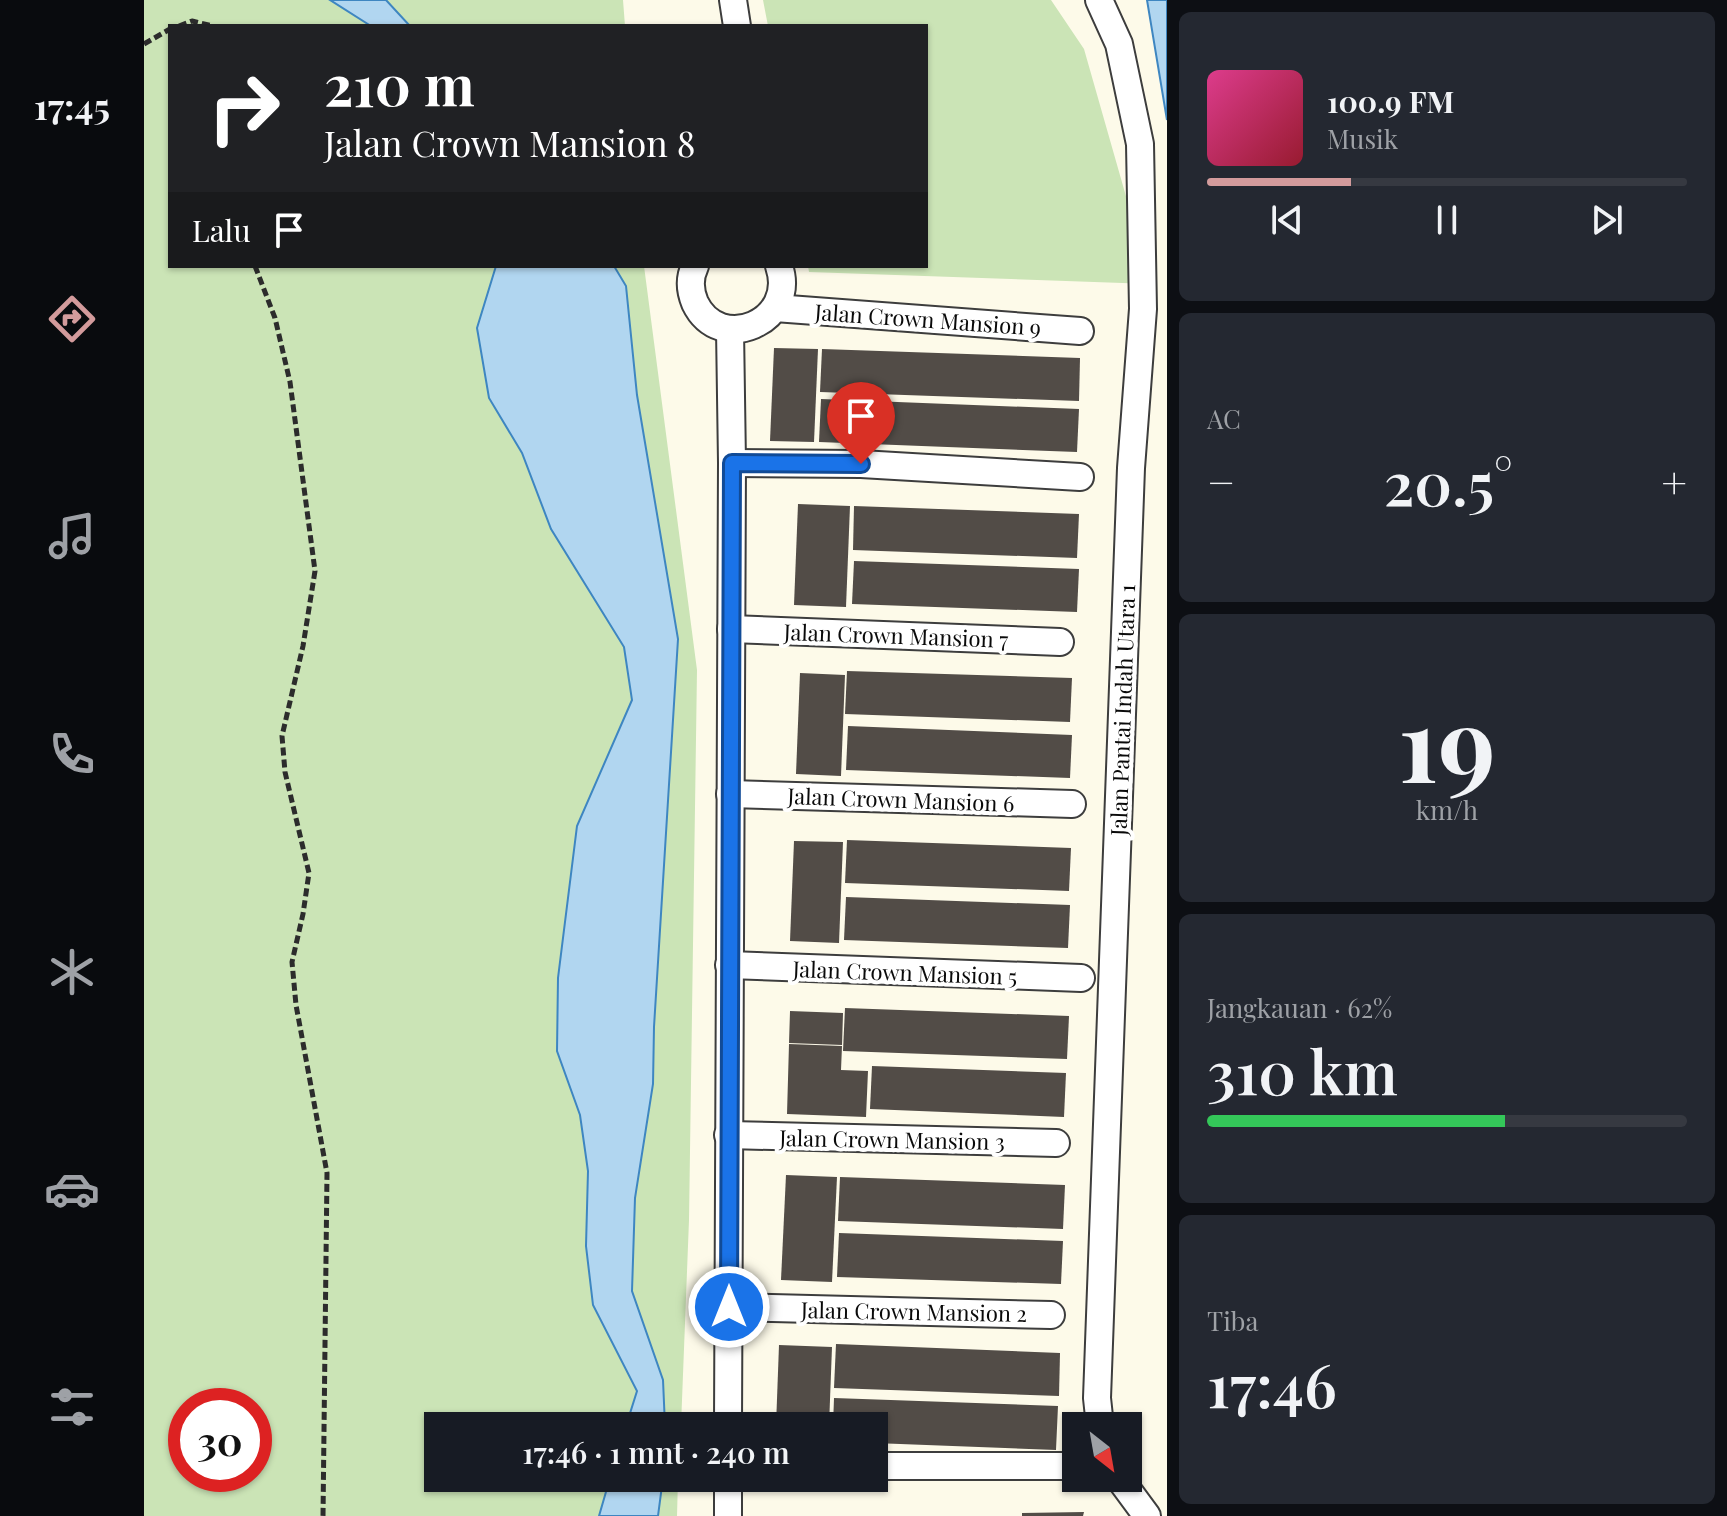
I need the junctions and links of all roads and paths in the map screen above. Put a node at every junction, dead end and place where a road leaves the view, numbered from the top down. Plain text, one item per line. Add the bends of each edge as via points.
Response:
1 (733, 0) edge
2 (1099, 0) edge
3 (184, 24) edge
4 (205, 24) edge
5 (737, 24) edge
6 (168, 30) edge
7 (144, 44) edge
8 (256, 268) edge
9 (695, 268) edge
10 (779, 268) edge
11 (775, 308) junction
12 (730, 329) junction
13 (1080, 331) dead end
14 (732, 463) junction
15 (1080, 477) dead end
16 (731, 629) junction
17 (1060, 642) dead end
18 (730, 794) junction
19 (1072, 804) dead end
20 (729, 965) junction
21 (1081, 978) dead end
22 (728, 1135) junction
23 (1056, 1143) dead end
24 (729, 1307) junction
25 (1051, 1315) dead end
26 (728, 1412) edge
27 (1098, 1412) edge
28 (888, 1466) edge
29 (1062, 1466) edge
30 (728, 1492) edge
31 (1129, 1492) edge
32 (323, 1516) edge
33 (728, 1516) edge
34 (1147, 1516) edge

1 - 5 street
2 - 27 street, Jalan Pantai Indah Utara 1 via 1119,44 1140,144 1143,309 1131,468
3 - 4 path
6 - 7 path
8 - 32 path via 275,318 290,382 315,571 282,736 285,772 309,873 292,962 296,1005 327,1173
9 - 12 street via 691,284 698,309
10 - 11 street via 782,283
11 - 12 street via 756,325
11 - 13 street, Jalan Crown Mansion 9
12 - 14 street
14 - 15 street via 861,464
14 - 16 street
16 - 17 street, Jalan Crown Mansion 7
16 - 18 street
18 - 19 street, Jalan Crown Mansion 6
18 - 20 street
20 - 21 street, Jalan Crown Mansion 5
20 - 22 street
22 - 23 street, Jalan Crown Mansion 3
22 - 24 street
24 - 25 street, Jalan Crown Mansion 2
24 - 26 street
28 - 29 street
30 - 33 street
31 - 34 street

